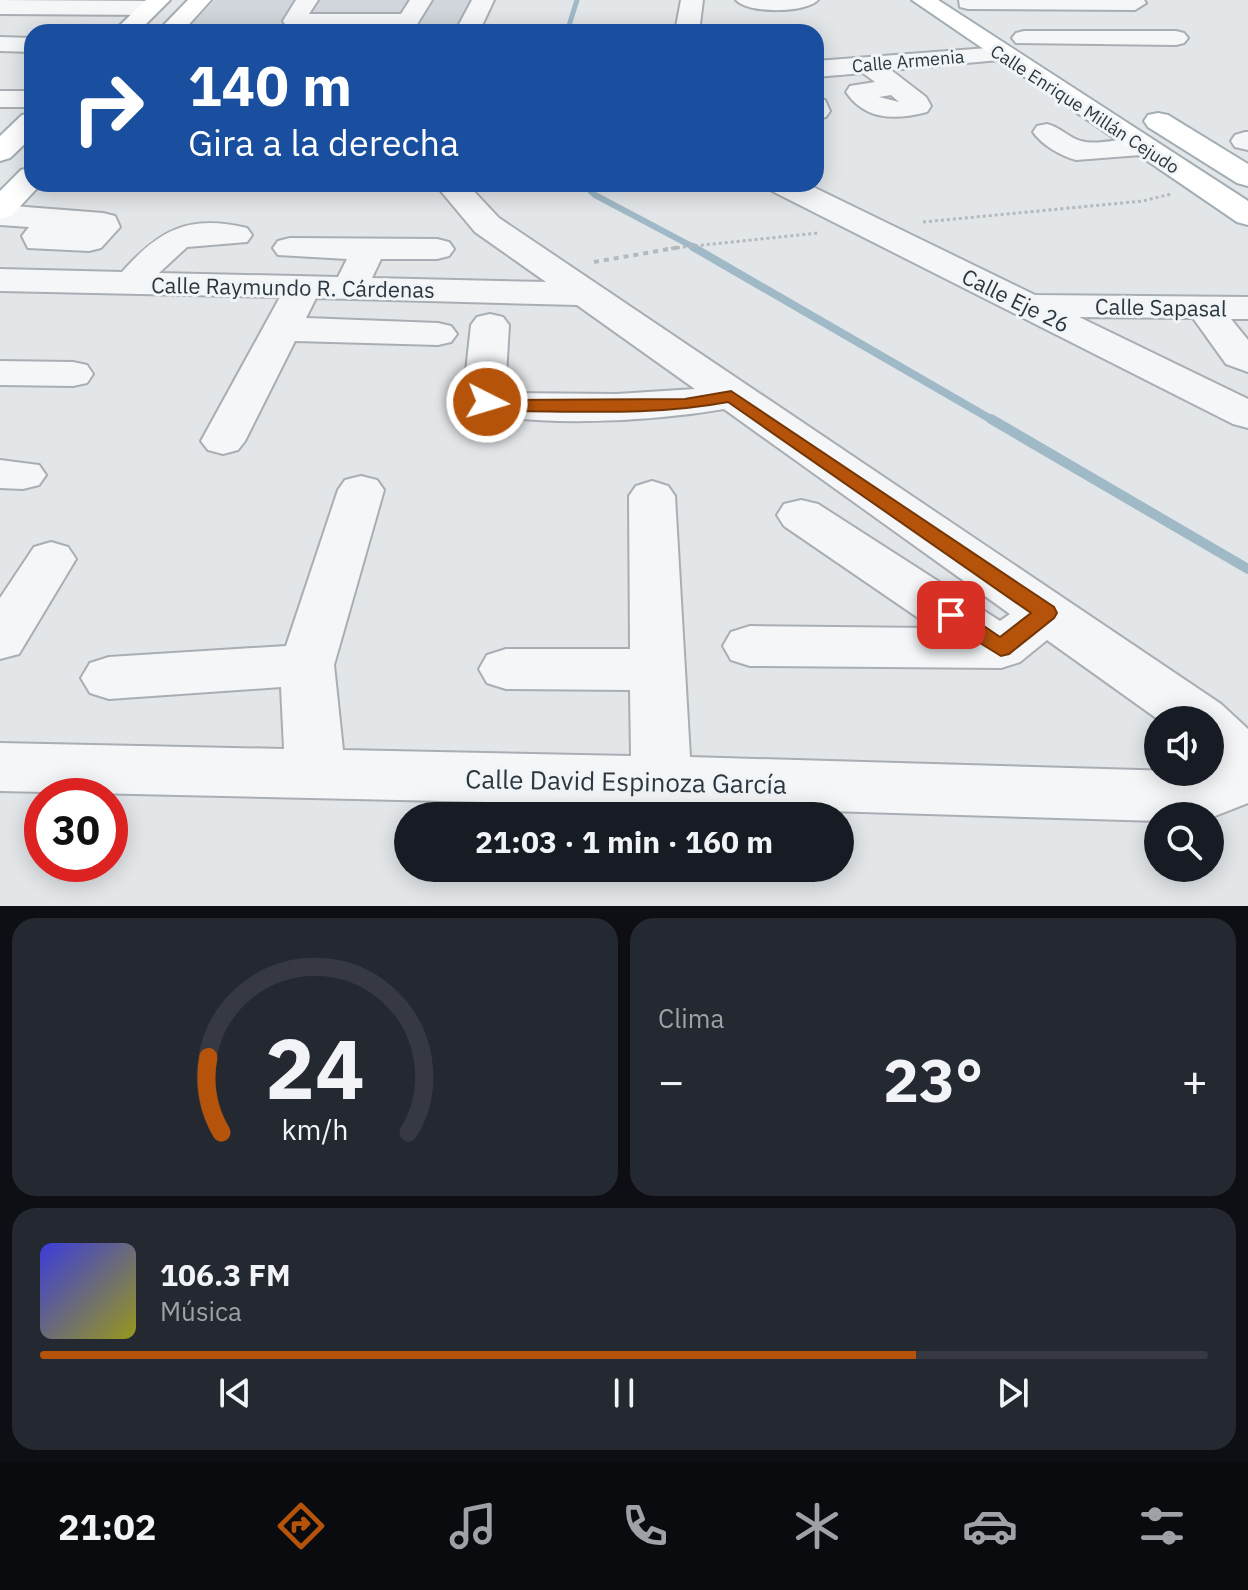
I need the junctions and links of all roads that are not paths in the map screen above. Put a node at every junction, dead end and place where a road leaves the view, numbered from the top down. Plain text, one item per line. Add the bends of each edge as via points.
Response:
1 (200, 0) edge
2 (307, 0) edge
3 (421, 0) edge
4 (483, 0) edge
5 (692, 0) edge
6 (747, 0) edge
7 (807, 0) edge
8 (923, 0) edge
9 (966, 1) edge
10 (1135, 3) dead end
11 (155, 4) edge
12 (0, 7) edge
13 (134, 24) edge
14 (178, 24) edge
15 (471, 24) edge
16 (688, 24) edge
17 (1024, 38) junction
18 (1176, 38) dead end
19 (0, 44) edge
20 (24, 45) edge
21 (1001, 54) junction
22 (1064, 62) dead end
23 (869, 65) junction
24 (824, 68) edge
25 (24, 87) edge
26 (896, 87) dead end
27 (0, 99) edge
28 (1142, 111) dead end
29 (24, 128) edge
30 (1047, 132) dead end
31 (1141, 146) junction
32 (1240, 150) edge
33 (0, 151) edge
34 (0, 165) edge
35 (24, 166) edge
36 (1248, 177) edge
37 (24, 185) edge
38 (457, 192) edge
39 (799, 192) edge
40 (0, 212) edge
41 (1248, 215) edge
42 (54, 220) dead end
43 (235, 235) dead end
44 (290, 248) dead end
45 (369, 249) junction
46 (437, 249) dead end
47 (0, 280) edge
48 (569, 282) junction
49 (132, 283) junction
50 (304, 287) junction
51 (350, 288) junction
52 (1027, 305) junction
53 (1203, 307) junction
54 (1248, 308) edge
55 (490, 325) dead end
56 (282, 329) junction
57 (438, 334) dead end
58 (1248, 360) edge
59 (0, 373) edge
60 (73, 374) dead end
61 (731, 396) junction
62 (1248, 415) edge
63 (223, 441) dead end
64 (361, 490) dead end
65 (652, 496) dead end
66 (801, 515) dead end
67 (51, 559) dead end
68 (1046, 613) junction
69 (2, 633) edge
70 (750, 646) dead end
71 (1001, 648) junction
72 (307, 665) junction
73 (506, 669) dead end
74 (657, 670) junction
75 (109, 678) dead end
76 (1181, 706) edge
77 (1227, 749) edge
78 (0, 767) edge
79 (315, 773) junction
80 (661, 781) junction

1 - 14 main road
2 - 3 street via 294,21 408,21
4 - 15 street
5 - 16 street
6 - 7 street
8 - 21 main road, Calle Enrique Millán Cejudo
9 - 10 street
9 - 17 main road, Calle Enrique Millán Cejudo
11 - 12 street
11 - 13 main road
17 - 18 street
17 - 22 main road, Calle Enrique Millán Cejudo
19 - 20 street
21 - 23 street, Calle Armenia
21 - 31 main road, Calle Enrique Millán Cejudo
23 - 24 street, Calle Armenia
23 - 26 street
25 - 27 street
28 - 32 main road, Calle Enrique Millán Cejudo
29 - 33 main road
30 - 31 street via 1076,151
31 - 41 main road, Calle Enrique Millán Cejudo
32 - 36 main road, Calle Enrique Millán Cejudo
34 - 35 main road
37 - 40 main road
38 - 48 street via 487,225
39 - 52 street, Calle Eje 26
40 - 42 street
43 - 49 street via 189,233 167,241
44 - 45 street
45 - 46 street
45 - 51 street
47 - 49 street, Calle Raymundo R. Cárdenas
48 - 51 street, Calle Raymundo R. Cárdenas
48 - 61 street
49 - 50 street, Calle Raymundo R. Cárdenas
50 - 51 street, Calle Raymundo R. Cárdenas
50 - 56 street
52 - 53 street, Calle Sapasal
52 - 62 street, Calle Eje 26
53 - 54 street, Calle Sapasal
53 - 58 street
55 - 61 street via 487,402 647,406
56 - 57 street
56 - 63 street
59 - 60 street
61 - 68 street
64 - 72 street
65 - 74 street
66 - 71 street
67 - 69 street
68 - 71 street
68 - 76 street
70 - 71 street
72 - 75 street
72 - 79 street
73 - 74 street
74 - 80 street
77 - 80 street, Calle David Espinoza García via 1223,789 1195,797
78 - 79 street, Calle David Espinoza García
79 - 80 street, Calle David Espinoza García

